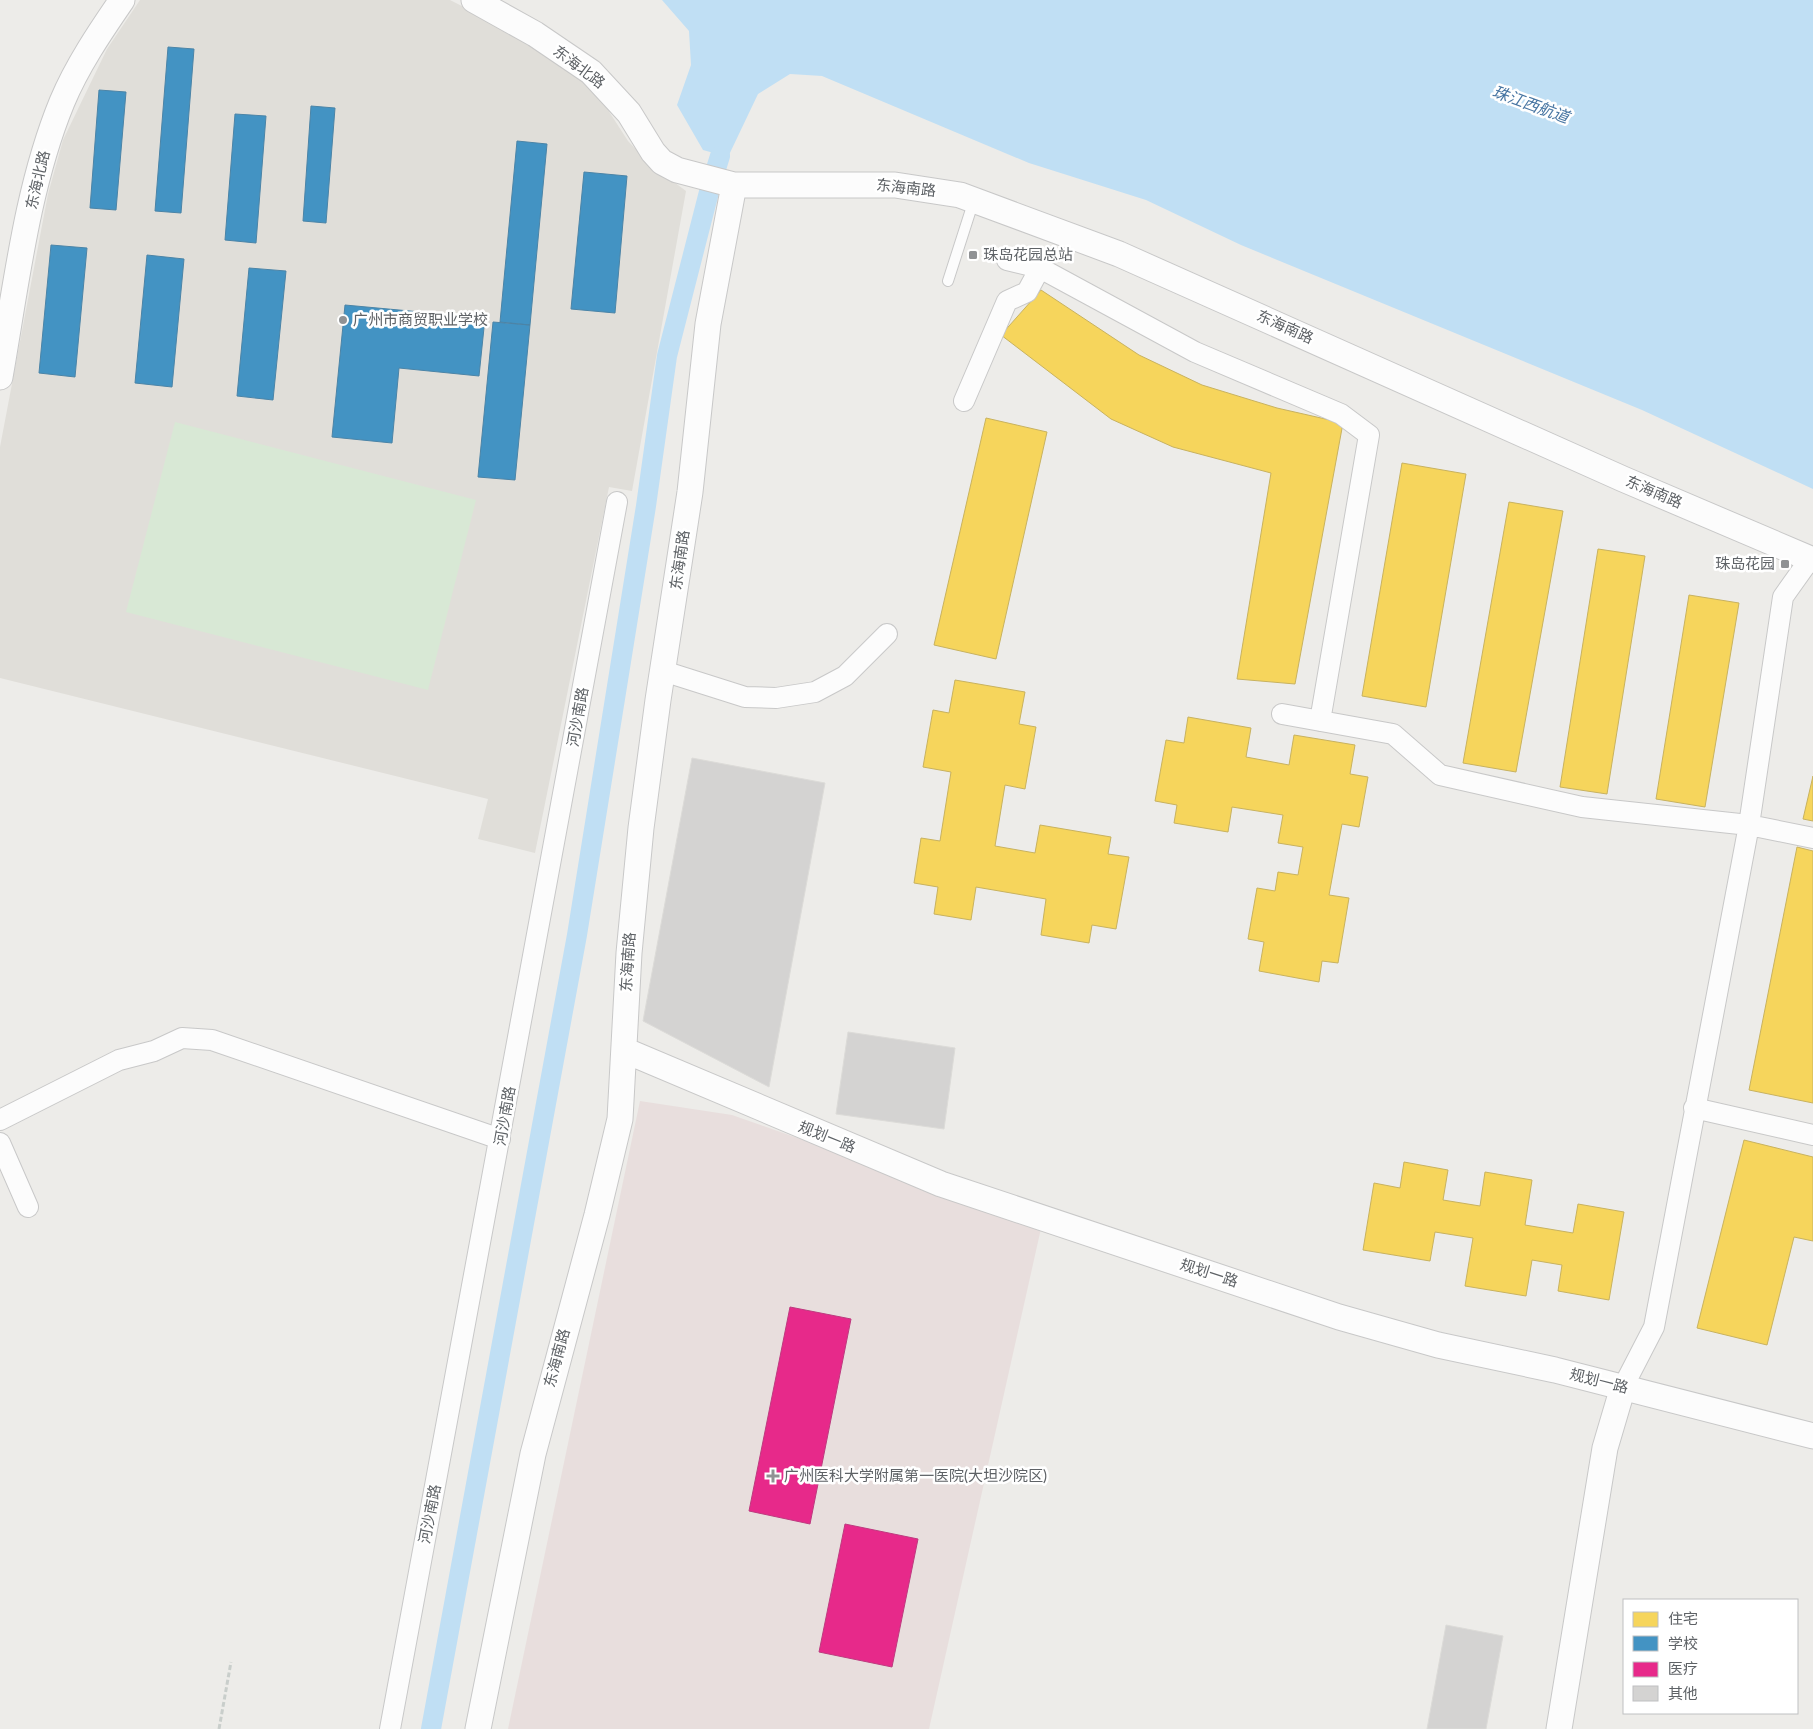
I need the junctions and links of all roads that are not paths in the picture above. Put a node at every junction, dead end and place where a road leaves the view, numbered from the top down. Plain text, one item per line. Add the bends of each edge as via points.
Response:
1 (122, 0) edge
2 (474, 0) edge
3 (686, 173) joint
4 (726, 183) junction
5 (974, 200) junction
6 (1007, 260) dead end
7 (1040, 268) junction
8 (948, 281) dead end
9 (0, 377) edge
10 (964, 401) dead end
11 (617, 502) dead end
12 (1812, 560) edge
13 (887, 634) dead end
14 (663, 671) junction
15 (1282, 714) dead end
16 (1320, 721) junction
17 (1749, 825) junction
18 (1813, 838) edge
19 (624, 1050) junction
20 (1694, 1108) junction
21 (0, 1120) edge
22 (1813, 1135) edge
23 (500, 1139) junction
24 (0, 1143) edge
25 (28, 1207) dead end
26 (1622, 1387) junction
27 (1813, 1436) edge
28 (390, 1729) edge
29 (478, 1729) edge
30 (1559, 1729) edge

1 - 9 street, 东海北路 via 86,55 49,137 37,181
2 - 3 street, 东海北路 via 535,34 591,72 629,113 653,152 668,166
3 - 4 street, 东海南路
4 - 5 street, 东海南路 via 895,185
4 - 14 street, 东海南路 via 697,441
5 - 8 lane
5 - 12 street, 东海南路 via 1154,269
6 - 7 street
7 - 10 street via 1026,292 1007,301
7 - 16 street via 1195,352 1341,414 1369,435
11 - 23 street, 河沙南路
12 - 17 street via 1783,597
13 - 14 street via 845,676 815,692 776,698 745,697
14 - 19 street, 东海南路 via 635,886
15 - 16 street
16 - 17 street via 1393,734 1440,775 1582,806
17 - 18 street
17 - 20 street
19 - 26 street, 规划一路 via 950,1187 1339,1317 1438,1345
19 - 29 street, 东海南路 via 620,1119 610,1166 533,1454
20 - 22 street
20 - 26 street via 1654,1327
21 - 23 street via 120,1060 154,1051 182,1038 212,1040
23 - 28 street, 河沙南路
24 - 25 street
26 - 27 street, 规划一路
26 - 30 street via 1605,1448

